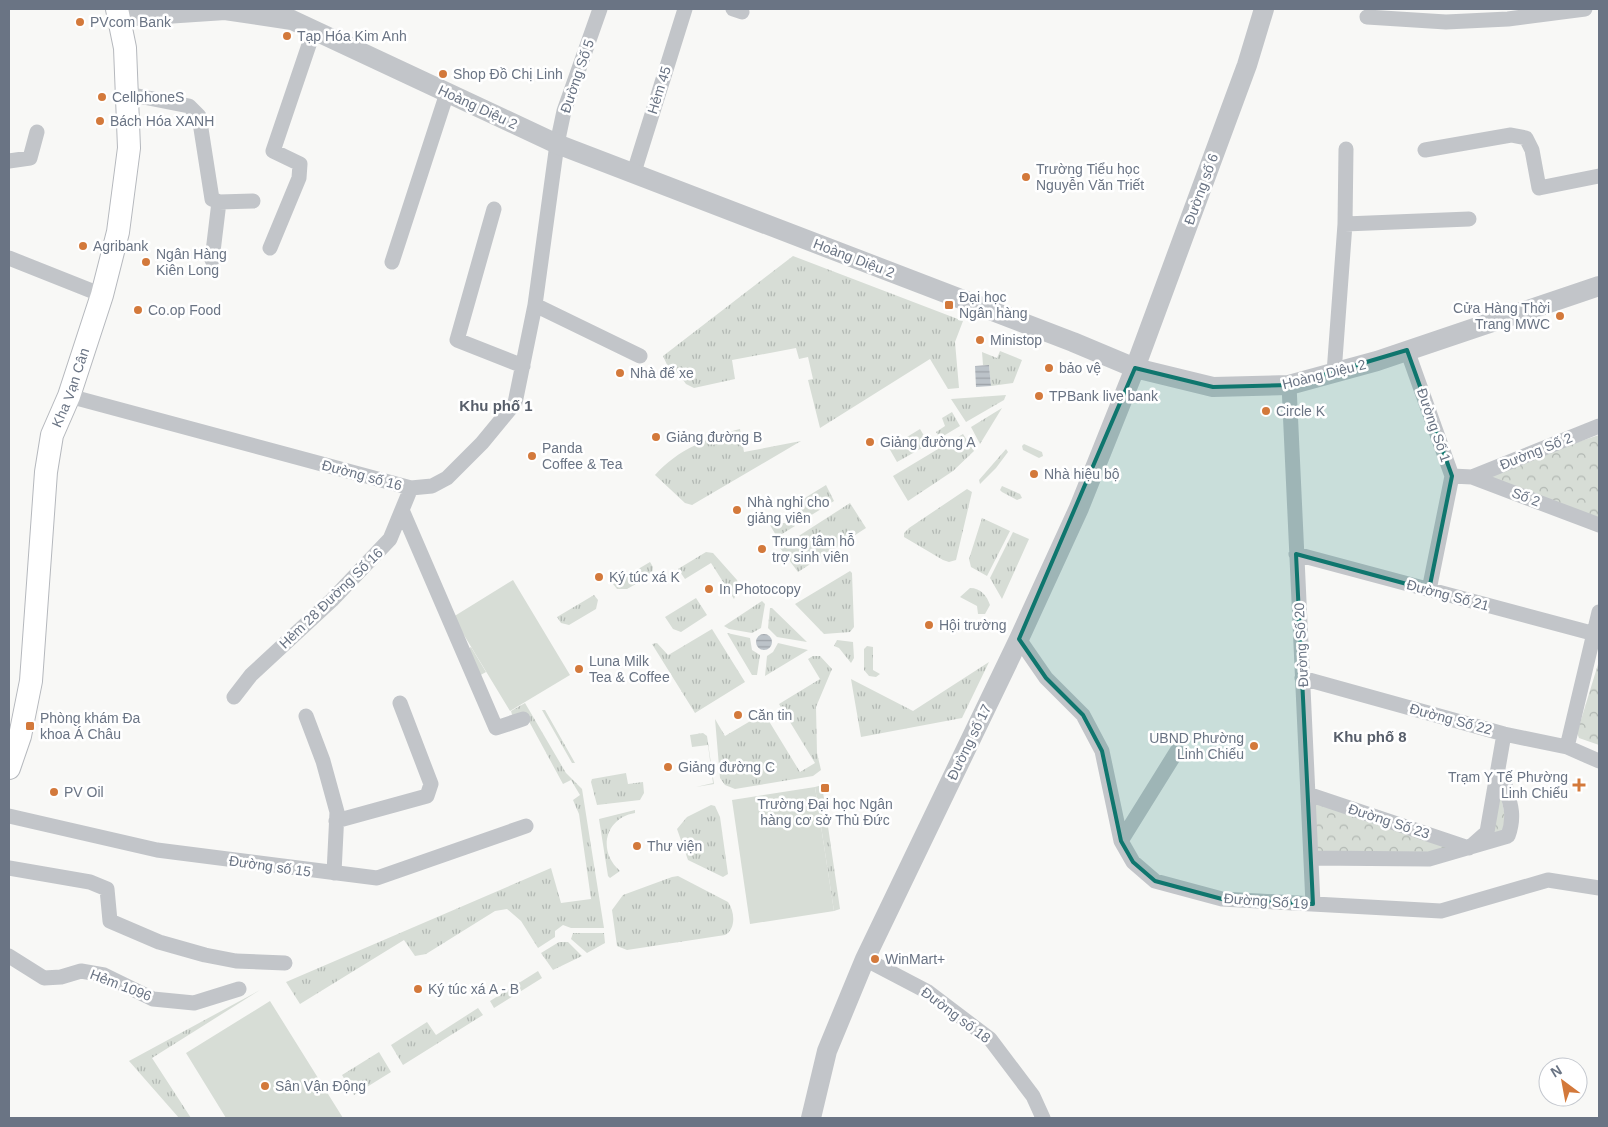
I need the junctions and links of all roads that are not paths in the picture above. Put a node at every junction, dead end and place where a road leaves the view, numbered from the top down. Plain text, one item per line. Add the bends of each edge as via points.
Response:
1 (600, 9) edge
2 (685, 9) edge
3 (1264, 9) edge
4 (1585, 9) edge
5 (119, 13) edge
6 (1367, 17) dead end
7 (314, 30) junction
8 (446, 93) junction
9 (128, 94) junction
10 (37, 132) dead end
11 (557, 144) junction
12 (1346, 149) dead end
13 (1424, 150) dead end
14 (9, 160) edge
15 (634, 172) junction
16 (1599, 176) edge
17 (253, 201) dead end
18 (219, 202) junction
19 (494, 209) dead end
20 (1469, 219) dead end
21 (1345, 224) junction
22 (270, 248) dead end
23 (9, 258) edge
24 (212, 260) dead end
25 (392, 262) dead end
26 (1599, 286) edge
27 (102, 295) junction
28 (536, 305) junction
29 (1407, 350) junction
30 (640, 356) dead end
31 (523, 366) junction
32 (1135, 368) junction
33 (1334, 373) junction
34 (1289, 385) junction
35 (69, 396) junction
36 (1599, 426) edge
37 (1452, 476) junction
38 (1472, 477) junction
39 (411, 488) junction
40 (402, 510) junction
41 (1599, 525) edge
42 (1296, 554) junction
43 (1430, 590) junction
44 (1599, 612) edge
45 (1597, 635) edge
46 (1019, 639) junction
47 (1302, 678) junction
48 (234, 696) dead end
49 (400, 704) dead end
50 (306, 716) dead end
51 (523, 719) dead end
52 (1504, 734) junction
53 (1567, 747) junction
54 (1177, 751) dead end
55 (10, 759) edge
56 (1599, 761) edge
57 (1496, 781) junction
58 (1308, 794) junction
59 (9, 816) edge
60 (336, 821) junction
61 (526, 826) dead end
62 (1121, 841) junction
63 (1469, 848) junction
64 (1311, 858) junction
65 (9, 868) edge
66 (334, 873) junction
67 (1599, 888) edge
68 (1313, 904) junction
69 (9, 956) edge
70 (865, 959) junction
71 (285, 963) dead end
72 (239, 989) dead end
73 (811, 1118) edge
74 (1043, 1118) edge

1 - 11 street, Đường Số 5 via 564,112
2 - 15 street, Hẻm 45
3 - 32 street, Đường số 6 via 1247,65
4 - 6 street via 1508,19 1446,22
5 - 7 street, Hoàng Diệu 2 via 225,10 292,20
5 - 9 main road, Kha Vạn Cân
7 - 8 street, Hoàng Diệu 2
7 - 22 street via 273,151 300,164 299,178
8 - 11 street, Hoàng Diệu 2
8 - 25 street
9 - 18 street via 195,110 199,116 210,193 212,199
9 - 27 main road, Kha Vạn Cân via 129,148 118,232
10 - 14 street via 30,158
11 - 15 street, Hoàng Diệu 2
11 - 28 street, Đường số 16
12 - 21 street
13 - 16 street via 1511,135 1526,138 1532,150 1539,188
15 - 32 street, Hoàng Diệu 2
17 - 18 street
18 - 24 street
19 - 31 street via 457,340
20 - 21 street
21 - 33 street
23 - 27 street
26 - 29 street, Hoàng Diệu 2
27 - 35 main road, Kha Vạn Cân
28 - 30 street
28 - 31 street, Đường số 16
29 - 33 street, Hoàng Diệu 2
29 - 37 street, Đường Số 1
31 - 39 street, Đường số 16 via 515,403 482,443 447,478 432,486
32 - 34 street, Hoàng Diệu 2 via 1213,388
32 - 46 street, Đường số 17 via 1079,508
33 - 34 street, Hoàng Diệu 2
34 - 42 street, Đường Số 20
35 - 39 street, Đường số 16
35 - 55 main road, Kha Vạn Cân via 50,444 31,681 20,736
36 - 38 street, Đường Số 2
37 - 38 street, Số 2
37 - 43 street, Đường Số 1
38 - 41 street, Số 2
39 - 40 street, Hẻm 28 Đường Số 16
40 - 48 street, Hẻm 28 Đường Số 16 via 390,539 332,600 251,675
40 - 51 street via 496,728
42 - 43 street, Đường Số 21
42 - 47 street, Đường Số 20
43 - 45 street, Đường Số 21
44 - 45 street
45 - 53 street
46 - 62 street, Đường Số 19 via 1046,678 1083,715 1102,751
46 - 70 street, Đường số 17
47 - 52 street, Đường Số 22
47 - 58 street, Đường Số 20
49 - 60 street via 431,784 427,796
50 - 60 street via 323,761 337,812
52 - 53 street, Đường Số 22
52 - 57 street, Đường Số 23
53 - 56 street, Đường Số 22
54 - 62 street
57 - 63 street, Đường Số 23 via 1487,832
57 - 63 street, Đường Số 23 via 1505,785 1513,822 1508,836
58 - 63 street, Đường Số 23
58 - 64 street, Đường Số 20
59 - 66 street, Đường số 15 via 157,850
60 - 66 street
61 - 66 street, Đường số 15 via 378,878
62 - 68 street, Đường Số 19 via 1133,862 1155,881 1222,898
63 - 64 street, Đường Số 23 via 1429,860
64 - 68 street, Đường Số 20
65 - 71 street via 90,882 107,889 110,921 160,942 236,961
67 - 68 street, Đường Số 19 via 1548,880 1441,911
69 - 72 street, Hẻm 1096 via 44,978 81,971 104,975 153,999 194,1003
70 - 73 street, Đường số 17 via 827,1051
70 - 74 street, Đường số 18 via 928,992 990,1038 1033,1096

